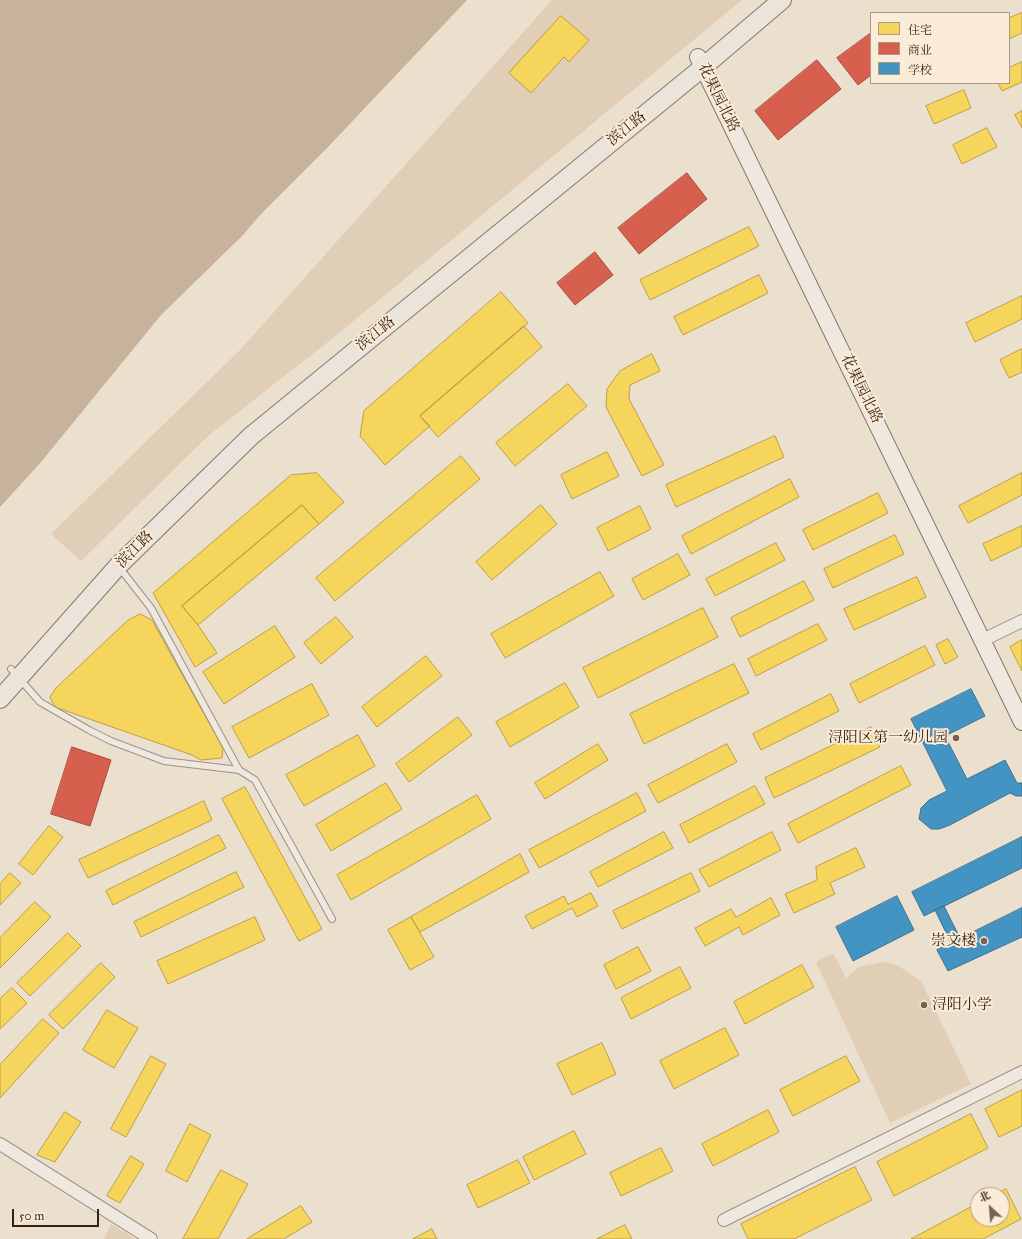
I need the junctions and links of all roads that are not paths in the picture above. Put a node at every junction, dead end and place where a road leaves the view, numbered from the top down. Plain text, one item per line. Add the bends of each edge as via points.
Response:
1 (764, 0) edge
2 (782, 0) edge
3 (701, 62) junction
4 (118, 566) junction
5 (1022, 621) edge
6 (983, 640) junction
7 (5, 675) edge
8 (0, 699) edge
9 (1022, 722) edge
10 (239, 770) junction
11 (332, 919) dead end
12 (1022, 1072) edge
13 (0, 1144) edge
14 (724, 1220) dead end
15 (151, 1239) edge

1 - 3 main road, 滨江路
2 - 3 main road, 滨江路
3 - 4 main road, 滨江路 via 251,436
3 - 6 street, 花果园北路
3 - 7 main road, 滨江路 via 243,427 110,558
4 - 8 main road, 滨江路
4 - 10 lane via 151,608
5 - 6 street
6 - 9 street, 花果园北路
7 - 10 lane via 40,702 111,741 164,761
10 - 11 lane via 255,780
12 - 14 street
13 - 15 street

